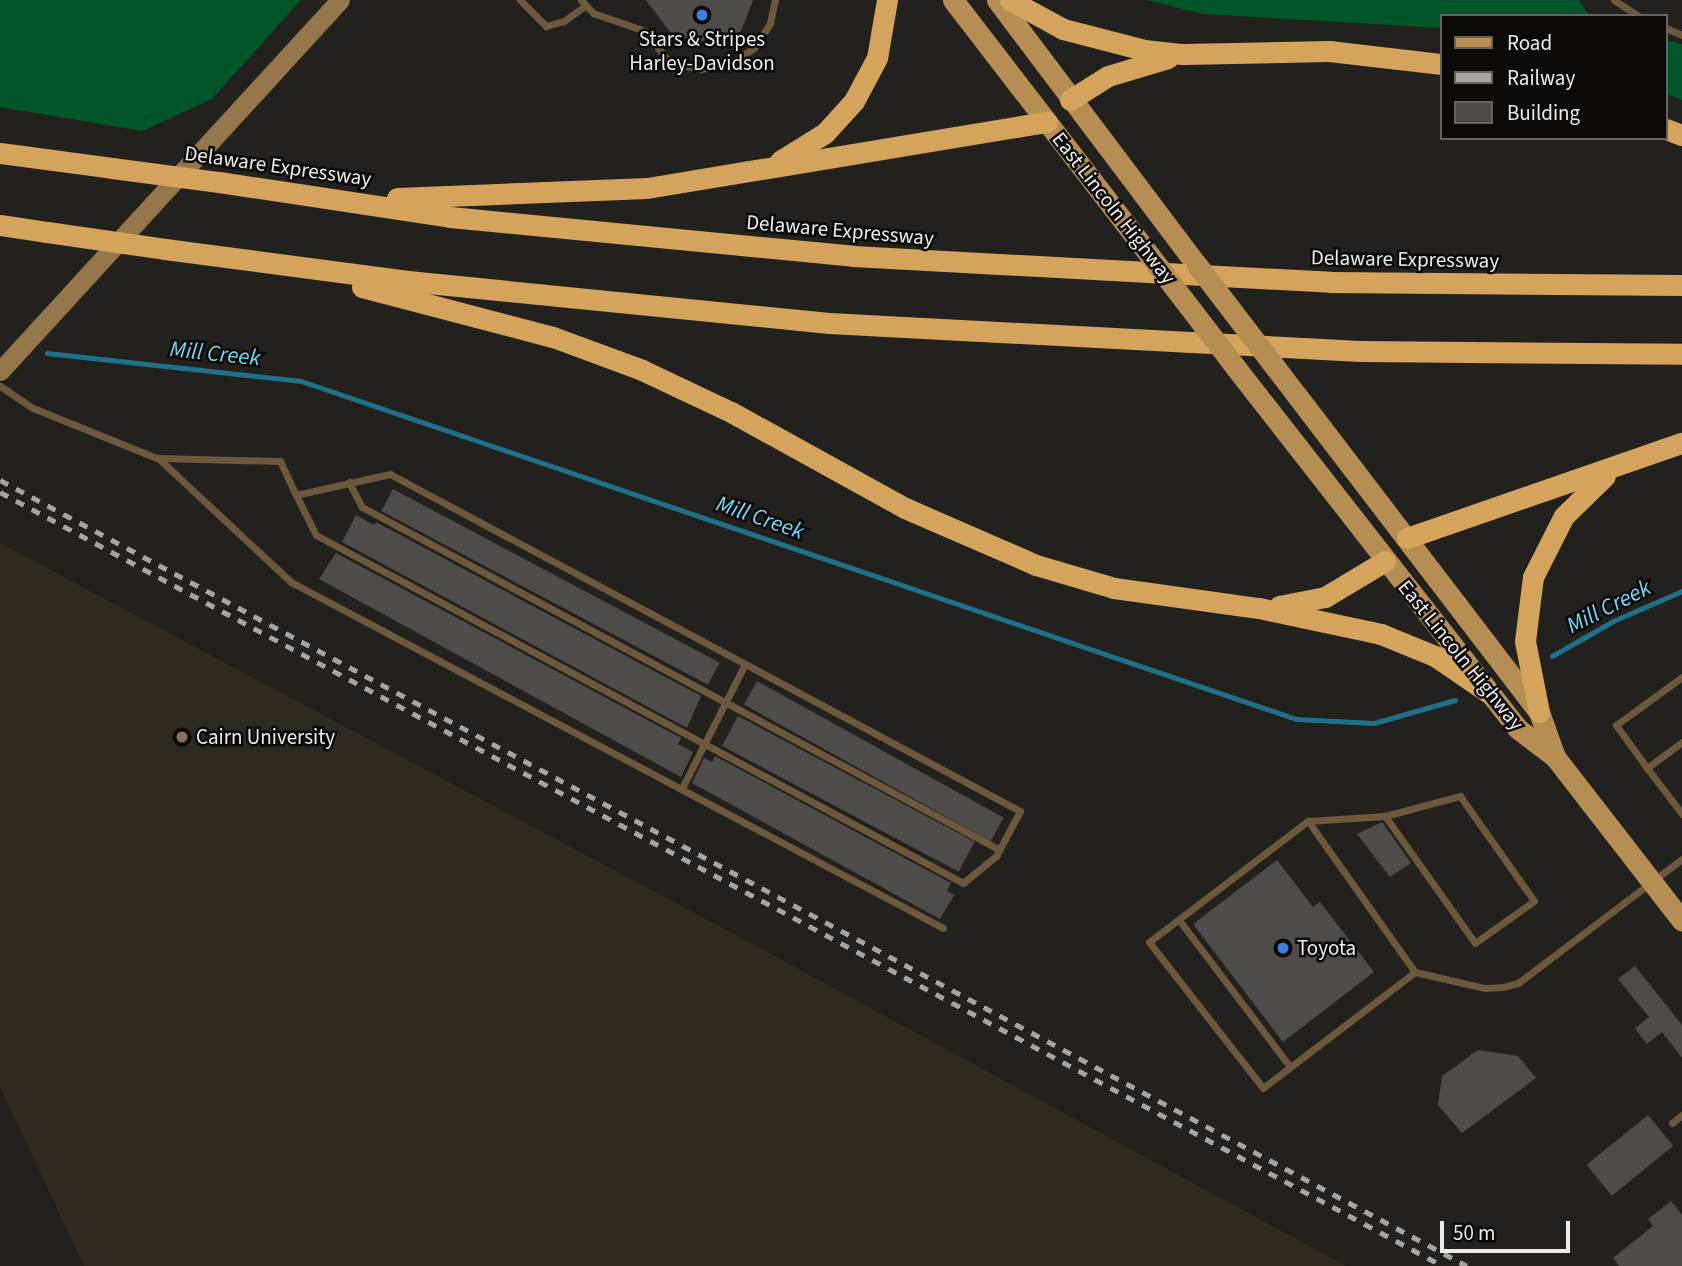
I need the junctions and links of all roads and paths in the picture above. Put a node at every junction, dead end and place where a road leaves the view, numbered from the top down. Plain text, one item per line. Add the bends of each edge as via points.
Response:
1 (340, 0) edge
2 (520, 0) edge
3 (775, 0) edge
4 (887, 0) edge
5 (953, 0) edge
6 (997, 0) edge
7 (1010, 0) edge
8 (1614, 0) edge
9 (583, 3) edge
10 (1636, 14) edge
11 (1670, 29) edge
12 (1682, 35) edge
13 (1183, 54) junction
14 (1440, 64) edge
15 (1070, 100) junction
16 (1047, 121) junction
17 (0, 153) edge
18 (757, 171) junction
19 (346, 199) junction
20 (0, 225) edge
21 (268, 263) junction
22 (1682, 285) edge
23 (1682, 354) edge
24 (0, 371) edge
25 (0, 386) edge
26 (1682, 443) edge
27 (157, 458) junction
28 (1621, 464) junction
29 (349, 482) junction
30 (296, 495) junction
31 (1407, 538) junction
32 (1385, 561) junction
33 (1259, 608) junction
34 (744, 666) junction
35 (1682, 677) edge
36 (1489, 693) junction
37 (726, 704) junction
38 (1539, 712) junction
39 (1682, 742) edge
40 (707, 743) junction
41 (1555, 757) junction
42 (1647, 768) junction
43 (682, 788) junction
44 (1682, 814) edge
45 (1385, 816) junction
46 (1308, 821) junction
47 (1000, 850) junction
48 (1682, 859) edge
49 (1652, 882) junction
50 (1179, 920) junction
51 (1682, 921) edge
52 (943, 928) dead end
53 (1415, 972) junction
54 (1290, 1067) junction
55 (1682, 1115) edge
56 (1672, 1123) dead end

1 - 24 main road
2 - 9 lane via 547,26 564,22
3 - 9 lane via 770,23 754,48 730,63 700,69 669,62 645,31 593,13
4 - 18 highway via 877,58 854,101 816,140
5 - 16 main road, East Lincoln Highway
6 - 15 main road, East Lincoln Highway
7 - 13 highway via 1092,39
8 - 10 lane
11 - 12 lane
13 - 14 highway via 1329,51
13 - 15 highway via 1126,69
15 - 16 main road
15 - 31 main road, East Lincoln Highway, bridge
16 - 18 highway
16 - 32 main road, East Lincoln Highway, bridge
17 - 19 highway, Delaware Expressway, bridge
18 - 19 highway via 597,193
19 - 22 highway, Delaware Expressway via 450,217 643,238 1018,267 1330,282
20 - 21 highway, bridge
21 - 23 highway via 829,323 1360,351
21 - 33 highway via 502,322 600,353 687,389 905,508 1036,565 1114,588
25 - 27 lane via 33,408
26 - 28 highway
27 - 30 lane via 280,461
27 - 43 lane via 291,582
28 - 31 highway
28 - 38 highway via 1595,482 1564,516 1533,577 1525,641
29 - 30 lane
29 - 34 lane via 390,474
29 - 37 lane via 362,507
30 - 40 lane via 316,535
31 - 32 main road
31 - 38 main road, East Lincoln Highway
32 - 33 highway via 1325,597
32 - 36 main road, East Lincoln Highway
33 - 36 highway via 1354,626 1409,643
34 - 37 lane
34 - 47 lane via 1020,811
35 - 42 lane via 1616,725
36 - 41 main road, East Lincoln Highway via 1517,728
37 - 40 lane
37 - 47 lane
38 - 41 main road, East Lincoln Highway
39 - 42 lane
40 - 43 lane
40 - 47 lane via 963,883
41 - 49 main road
42 - 44 lane
43 - 52 lane
45 - 45 lane via 1460,796 1534,901 1475,943
45 - 46 lane
46 - 50 lane
46 - 53 lane
48 - 49 lane
49 - 51 main road
49 - 53 lane via 1518,983 1485,988
50 - 54 lane
50 - 54 lane via 1149,942 1263,1088
53 - 54 lane
55 - 56 lane

